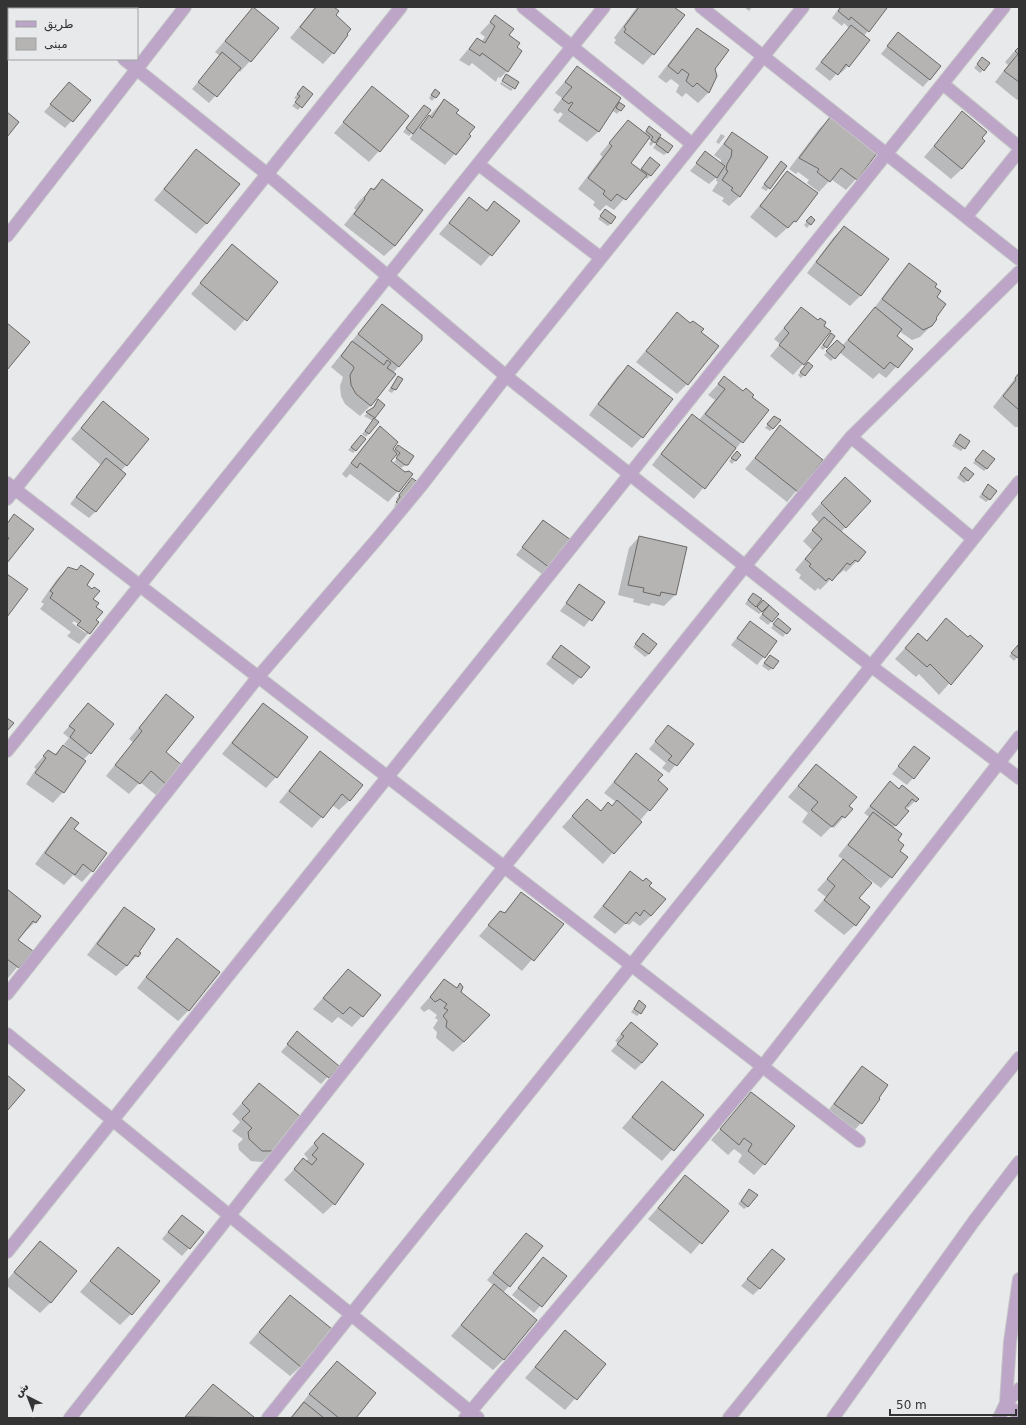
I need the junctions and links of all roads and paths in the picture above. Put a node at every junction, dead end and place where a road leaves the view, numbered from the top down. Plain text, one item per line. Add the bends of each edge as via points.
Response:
1 (184, 7) edge
2 (401, 7) edge
3 (523, 7) edge
4 (604, 7) edge
5 (701, 7) edge
6 (803, 7) edge
7 (1004, 7) edge
8 (572, 47) junction
9 (764, 56) junction
10 (125, 60) edge
11 (137, 68) junction
12 (943, 84) junction
13 (692, 144) junction
14 (1019, 146) edge
15 (1019, 151) edge
16 (886, 154) junction
17 (478, 164) junction
18 (267, 174) junction
19 (966, 217) junction
20 (7, 236) edge
21 (601, 258) junction
22 (1019, 259) edge
23 (1019, 272) edge
24 (388, 275) junction
25 (506, 376) junction
26 (851, 437) junction
27 (630, 475) junction
28 (1019, 482) edge
29 (11, 486) edge
30 (7, 499) edge
31 (973, 539) junction
32 (745, 566) junction
33 (140, 586) junction
34 (871, 666) junction
35 (258, 677) junction
36 (1019, 737) edge
37 (7, 751) edge
38 (999, 763) junction
39 (388, 777) junction
40 (1019, 778) edge
41 (504, 867) junction
42 (631, 965) junction
43 (7, 994) edge
44 (7, 1034) edge
45 (1019, 1058) edge
46 (762, 1067) junction
47 (112, 1120) junction
48 (859, 1141) dead end
49 (1019, 1162) edge
50 (230, 1216) junction
51 (7, 1252) edge
52 (1019, 1279) edge
53 (351, 1314) junction
54 (1019, 1389) edge
55 (1006, 1403) junction
56 (1019, 1415) edge
57 (471, 1416) edge
58 (70, 1418) edge
59 (268, 1418) edge
60 (729, 1418) edge
61 (833, 1418) edge
62 (1000, 1418) edge

1 - 11 street
2 - 18 street
3 - 8 street
4 - 8 street
5 - 9 street
6 - 9 street
7 - 12 street
8 - 13 street
8 - 17 street
9 - 13 street
9 - 16 street
10 - 11 street
11 - 18 street
11 - 20 street
12 - 14 street
12 - 16 street
13 - 21 street
15 - 19 street
16 - 19 street
16 - 27 street
17 - 21 street
17 - 24 street
18 - 24 street
18 - 29 street
19 - 22 street
21 - 25 street
23 - 26 street
24 - 25 street
24 - 33 street
25 - 27 street
25 - 35 street via 377,540
26 - 31 street
26 - 32 street
27 - 32 street
27 - 39 street
28 - 31 street
29 - 30 street
29 - 33 street
31 - 34 street
32 - 34 street
32 - 41 street
33 - 35 street
33 - 37 street
34 - 38 street
34 - 42 street
35 - 39 street
35 - 43 street
36 - 38 street
38 - 40 street
38 - 46 street
39 - 41 street
39 - 47 street
41 - 42 street
41 - 50 street
42 - 46 street
42 - 53 street
44 - 47 street
45 - 60 street
46 - 48 street
46 - 57 street
47 - 50 street
47 - 51 street
49 - 61 street
50 - 53 street
50 - 58 street
52 - 55 street via 1010,1342
53 - 57 street
53 - 59 street
54 - 55 street
55 - 56 street
55 - 62 street

